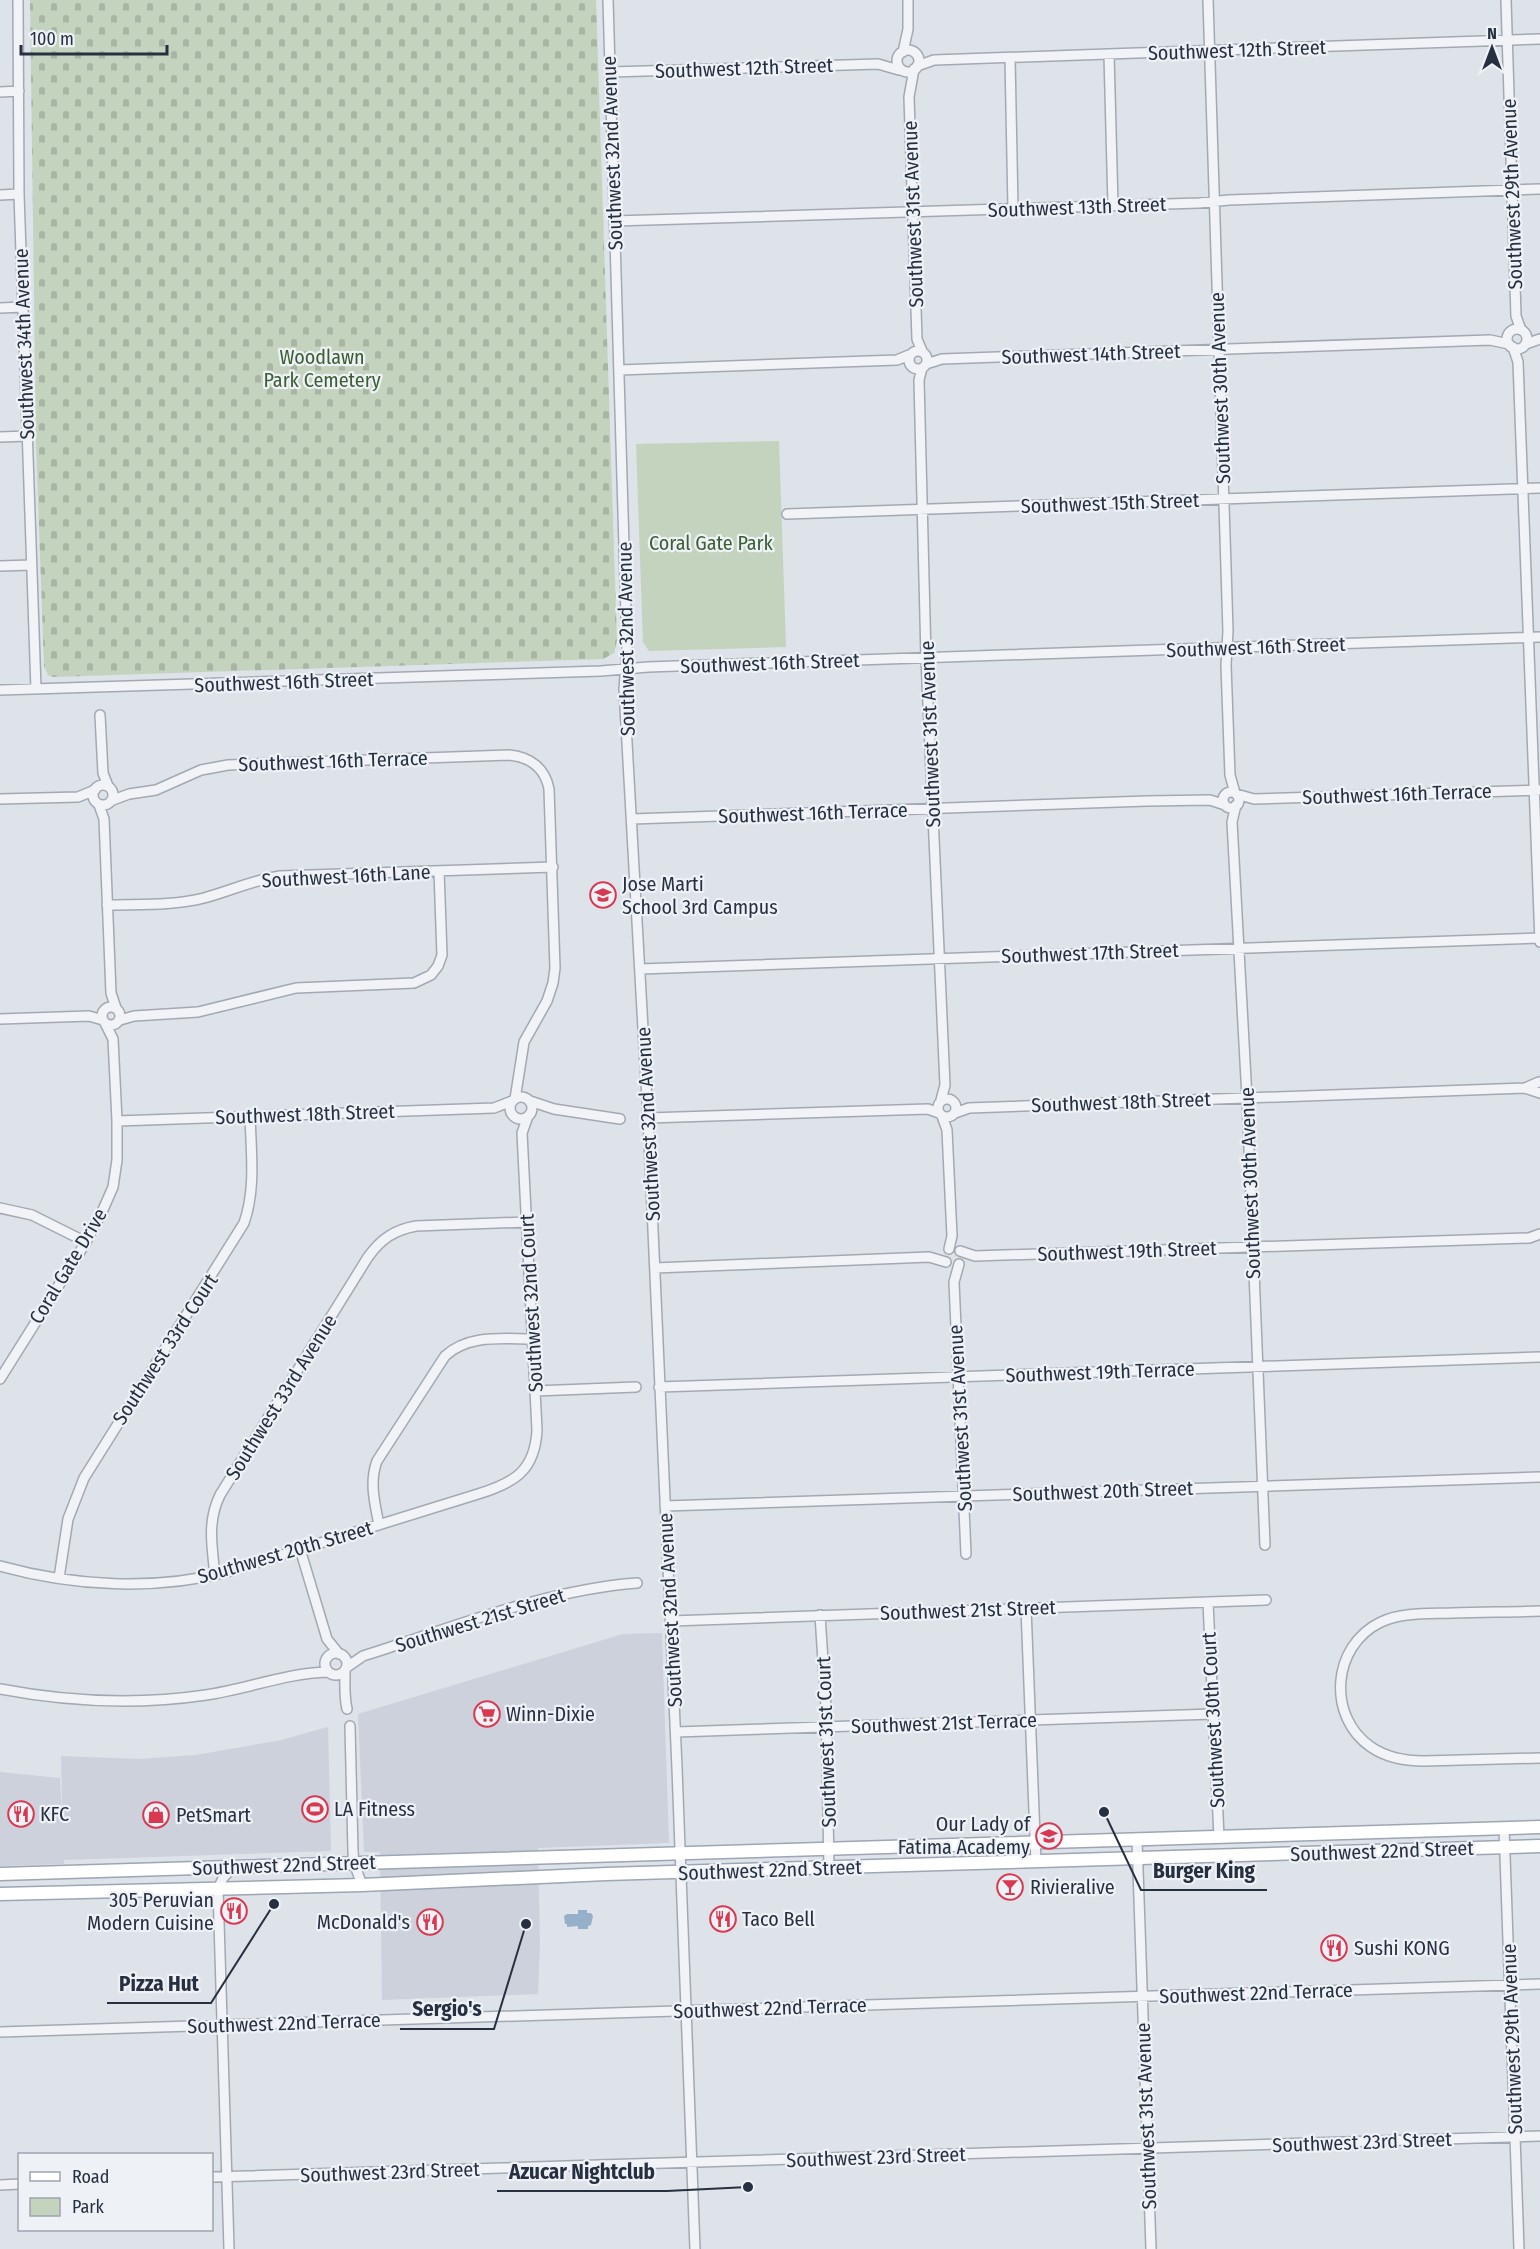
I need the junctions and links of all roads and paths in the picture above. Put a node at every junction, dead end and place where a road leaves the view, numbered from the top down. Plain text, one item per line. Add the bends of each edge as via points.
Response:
1 (18, 0) edge
2 (608, 0) edge
3 (908, 0) edge
4 (1208, 0) edge
5 (1506, 0) edge
6 (908, 29) junction
7 (1540, 39) edge
8 (1507, 40) junction
9 (1210, 51) junction
10 (917, 53) junction
11 (902, 54) junction
12 (1109, 54) junction
13 (1010, 58) junction
14 (934, 60) junction
15 (878, 64) junction
16 (915, 68) junction
17 (900, 70) junction
18 (610, 72) junction
19 (909, 89) junction
20 (0, 92) edge
21 (19, 92) junction
22 (1540, 189) edge
23 (1512, 190) junction
24 (19, 194) junction
25 (0, 195) edge
26 (1215, 202) junction
27 (1113, 206) junction
28 (1013, 209) junction
29 (913, 212) junction
30 (614, 221) junction
31 (23, 307) junction
32 (0, 308) edge
33 (1517, 339) junction
34 (1540, 339) edge
35 (1218, 349) junction
36 (918, 360) junction
37 (619, 370) junction
38 (27, 436) junction
39 (0, 437) edge
40 (1522, 488) junction
41 (1540, 488) edge
42 (1224, 499) junction
43 (922, 510) junction
44 (788, 514) dead end
45 (31, 565) junction
46 (0, 566) edge
47 (1528, 637) junction
48 (1540, 637) edge
49 (1227, 648) junction
50 (926, 658) junction
51 (626, 670) junction
52 (36, 689) junction
53 (0, 690) edge
54 (100, 716) dead end
55 (1537, 790) edge
56 (106, 793) junction
57 (78, 797) junction
58 (0, 799) edge
59 (1231, 799) junction
60 (97, 803) junction
61 (933, 809) junction
62 (104, 819) junction
63 (632, 819) junction
64 (553, 867) junction
65 (439, 871) junction
66 (107, 905) junction
67 (1540, 939) edge
68 (1238, 947) junction
69 (939, 958) junction
70 (640, 969) junction
71 (114, 1013) junction
72 (89, 1016) junction
73 (0, 1019) edge
74 (104, 1022) junction
75 (113, 1039) junction
76 (520, 1077) junction
77 (1540, 1081) edge
78 (1525, 1088) junction
79 (1540, 1093) edge
80 (1247, 1098) junction
81 (514, 1100) junction
82 (529, 1100) junction
83 (946, 1101) junction
84 (494, 1108) junction
85 (969, 1108) junction
86 (554, 1109) junction
87 (928, 1109) junction
88 (940, 1114) junction
89 (953, 1114) junction
90 (514, 1115) junction
91 (529, 1115) junction
92 (250, 1116) junction
93 (648, 1118) junction
94 (620, 1119) dead end
95 (117, 1121) junction
96 (947, 1130) junction
97 (522, 1133) junction
98 (0, 1208) edge
99 (527, 1222) junction
100 (1537, 1238) edge
101 (86, 1242) junction
102 (1252, 1247) junction
103 (953, 1250) junction
104 (975, 1256) junction
105 (929, 1257) junction
106 (954, 1263) junction
107 (654, 1268) junction
108 (533, 1339) junction
109 (1540, 1357) edge
110 (1258, 1366) junction
111 (958, 1376) junction
112 (0, 1378) edge
113 (636, 1387) dead end
114 (659, 1387) junction
115 (535, 1391) junction
116 (524, 1469) joint
117 (1540, 1477) edge
118 (1263, 1486) junction
119 (964, 1496) junction
120 (665, 1506) junction
121 (379, 1525) junction
122 (1265, 1545) dead end
123 (300, 1549) junction
124 (966, 1554) dead end
125 (0, 1566) edge
126 (215, 1575) junction
127 (59, 1578) junction
128 (637, 1583) dead end
129 (1266, 1600) dead end
130 (1208, 1602) junction
131 (1026, 1608) junction
132 (1540, 1611) edge
133 (820, 1615) junction
134 (670, 1621) junction
135 (327, 1639) junction
136 (341, 1654) junction
137 (361, 1656) junction
138 (326, 1659) junction
139 (346, 1669) junction
140 (308, 1672) junction
141 (330, 1674) junction
142 (0, 1689) edge
143 (344, 1693) junction
144 (347, 1709) dead end
145 (1213, 1714) junction
146 (1030, 1720) junction
147 (350, 1726) dead end
148 (826, 1727) junction
149 (676, 1732) junction
150 (1540, 1758) edge
151 (1540, 1827) edge
152 (1504, 1828) junction
153 (1219, 1837) junction
154 (1137, 1840) junction
155 (1035, 1843) junction
156 (1540, 1846) edge
157 (1505, 1847) junction
158 (829, 1848) junction
159 (680, 1852) junction
160 (1219, 1857) junction
161 (1138, 1859) junction
162 (462, 1860) junction
163 (1036, 1862) junction
164 (354, 1863) junction
165 (233, 1867) junction
166 (829, 1868) junction
167 (681, 1872) junction
168 (0, 1874) edge
169 (457, 1882) junction
170 (362, 1885) junction
171 (218, 1889) junction
172 (0, 1894) edge
173 (1540, 1984) edge
174 (1510, 1985) junction
175 (1142, 1996) junction
176 (686, 2011) junction
177 (222, 2025) junction
178 (0, 2032) edge
179 (1540, 2136) edge
180 (1516, 2137) junction
181 (1148, 2148) junction
182 (690, 2163) junction
183 (213, 2177) edge
184 (227, 2177) junction
185 (18, 2184) edge
186 (0, 2185) edge
187 (229, 2249) edge
188 (695, 2249) edge
189 (1151, 2249) edge
190 (1519, 2249) edge

1 - 21 street, Southwest 34th Avenue
2 - 18 street, Southwest 32nd Avenue
3 - 6 street
4 - 9 street, Southwest 30th Avenue
5 - 8 street, Southwest 29th Avenue
6 - 10 street
6 - 11 street
7 - 8 street, Southwest 12th Street
8 - 9 street, Southwest 12th Street
8 - 23 street, Southwest 29th Avenue
9 - 12 street, Southwest 12th Street
9 - 26 street, Southwest 30th Avenue
10 - 11 street
10 - 14 street, Southwest 12th Street
10 - 16 street via 919,61
11 - 15 street, Southwest 12th Street
11 - 17 street via 897,62
12 - 13 street, Southwest 12th Street
12 - 27 street
13 - 14 street, Southwest 12th Street
13 - 28 street
14 - 16 street, Southwest 12th Street
15 - 17 street, Southwest 12th Street
15 - 18 street, Southwest 12th Street
16 - 17 street
16 - 19 street, Southwest 31st Avenue
17 - 19 street, Southwest 31st Avenue
18 - 30 street, Southwest 32nd Avenue
19 - 29 street, Southwest 31st Avenue
20 - 21 street
21 - 24 street, Southwest 34th Avenue
22 - 23 street, Southwest 13th Street
23 - 26 street, Southwest 13th Street
23 - 33 street, Southwest 29th Avenue
24 - 25 street
24 - 31 street, Southwest 34th Avenue
26 - 27 street, Southwest 13th Street
26 - 35 street, Southwest 30th Avenue
27 - 28 street, Southwest 13th Street
28 - 29 street, Southwest 13th Street
29 - 30 street, Southwest 13th Street
29 - 36 street, Southwest 31st Avenue
30 - 37 street, Southwest 32nd Avenue
31 - 32 street
31 - 38 street, Southwest 34th Avenue
33 - 34 street, Southwest 14th Street
33 - 35 street, Southwest 14th Street
33 - 40 street
35 - 36 street, Southwest 14th Street
35 - 42 street, Southwest 30th Avenue
36 - 37 street
36 - 43 street, Southwest 31st Avenue
37 - 51 street, Southwest 32nd Avenue
38 - 39 street
38 - 45 street, Southwest 34th Avenue
40 - 41 street, Southwest 15th Street
40 - 42 street, Southwest 15th Street
40 - 47 street
42 - 43 street, Southwest 15th Street
42 - 49 street, Southwest 30th Avenue
43 - 44 street, Southwest 15th Street
43 - 50 street, Southwest 31st Avenue
45 - 46 street
45 - 52 street, Southwest 34th Avenue
47 - 48 street, Southwest 16th Street
47 - 49 street, Southwest 16th Street
47 - 55 street
49 - 50 street, Southwest 16th Street
49 - 59 street, Southwest 30th Avenue
50 - 51 street, Southwest 16th Street
50 - 61 street, Southwest 31st Avenue
51 - 52 street, Southwest 16th Street
51 - 63 street, Southwest 32nd Avenue
52 - 53 street, Southwest 16th Street
54 - 56 street, Coral Gate Drive
55 - 59 street, Southwest 16th Terrace
55 - 67 street
56 - 57 street
56 - 60 street, Southwest 16th Terrace
56 - 60 street, Coral Gate Drive via 93,795
56 - 62 street, Coral Gate Drive
56 - 64 street, Southwest 16th Terrace via 156,790 201,770 228,765 523,757 546,777
57 - 58 street
57 - 60 street
59 - 61 street, Southwest 16th Terrace
59 - 68 street, Southwest 30th Avenue
60 - 62 street, Coral Gate Drive
61 - 63 street, Southwest 16th Terrace
61 - 69 street, Southwest 31st Avenue
62 - 66 street, Coral Gate Drive
63 - 70 street, Southwest 32nd Avenue
64 - 65 street, Southwest 16th Lane
64 - 76 street via 555,972 547,1001 524,1042
65 - 66 street, Southwest 16th Lane via 280,876 181,902
65 - 71 street via 442,949 438,966 420,981 296,988 178,1014
66 - 71 street, Coral Gate Drive
67 - 68 street, Southwest 17th Street
68 - 69 street, Southwest 17th Street
68 - 80 street, Southwest 30th Avenue
69 - 70 street, Southwest 17th Street
69 - 83 street, Southwest 31st Avenue
70 - 93 street, Southwest 32nd Avenue
71 - 72 street
71 - 74 street via 102,1015
71 - 74 street via 111,1025
71 - 75 street, Coral Gate Drive
72 - 73 street
72 - 74 street
74 - 75 street, Coral Gate Drive
75 - 95 street, Coral Gate Drive
76 - 81 street
76 - 82 street
77 - 78 street, Southwest 18th Street
77 - 79 street
78 - 79 street, Southwest 18th Street
78 - 80 street, Southwest 18th Street
80 - 85 street, Southwest 18th Street
80 - 102 street, Southwest 30th Avenue
81 - 82 street
81 - 84 street, Southwest 18th Street
81 - 90 street via 510,1108
82 - 86 street
82 - 91 street
83 - 85 street, Southwest 18th Street
83 - 87 street
83 - 88 street via 938,1108
83 - 89 street via 956,1107
84 - 90 street, Southwest 18th Street
84 - 92 street, Southwest 18th Street
85 - 89 street, Southwest 18th Street
86 - 91 street
86 - 94 street
87 - 88 street
87 - 93 street
88 - 89 street
88 - 96 street
89 - 96 street
90 - 91 street
90 - 97 street, Southwest 32nd Court
91 - 97 street, Southwest 32nd Court
92 - 95 street, Southwest 18th Street
92 - 127 street, Southwest 33rd Court via 251,1186 244,1223 80,1486 69,1519
93 - 107 street, Southwest 32nd Avenue
95 - 101 street, Coral Gate Drive via 113,1187
96 - 103 street
97 - 99 street, Southwest 32nd Court
98 - 101 street via 32,1215
99 - 108 street, Southwest 32nd Court
99 - 126 street, Southwest 33rd Avenue via 416,1226 392,1234 379,1244 213,1509
100 - 102 street, Southwest 19th Street
101 - 112 street, Coral Gate Drive
102 - 104 street, Southwest 19th Street
102 - 110 street, Southwest 30th Avenue
103 - 104 street, Southwest 19th Street
103 - 105 street
103 - 106 street via 945,1257
103 - 106 street via 962,1256
104 - 106 street, Southwest 19th Street
105 - 106 street
105 - 107 street
106 - 111 street, Southwest 31st Avenue
107 - 114 street, Southwest 32nd Avenue
108 - 115 street, Southwest 32nd Court
108 - 121 street via 474,1340 445,1356 377,1461 373,1490
109 - 110 street, Southwest 19th Terrace
110 - 111 street, Southwest 19th Terrace
110 - 118 street, Southwest 30th Avenue
111 - 114 street, Southwest 19th Terrace
111 - 119 street, Southwest 31st Avenue
113 - 115 street
114 - 120 street, Southwest 32nd Avenue
115 - 116 street, Southwest 32nd Court via 536,1441
116 - 121 street, Southwest 20th Street via 490,1490
117 - 118 street, Southwest 20th Street
118 - 119 street, Southwest 20th Street
118 - 122 street, Southwest 30th Avenue
119 - 120 street, Southwest 20th Street
119 - 124 street, Southwest 31st Avenue
120 - 134 street, Southwest 32nd Avenue
121 - 123 street, Southwest 20th Street
123 - 126 street, Southwest 20th Street
123 - 135 street
125 - 127 street, Southwest 20th Street
126 - 127 street, Southwest 20th Street via 122,1583
128 - 137 street, Southwest 21st Street via 559,1595
129 - 130 street, Southwest 21st Street
130 - 131 street, Southwest 21st Street
130 - 145 street, Southwest 30th Court
131 - 133 street, Southwest 21st Street
131 - 146 street
132 - 150 street via 1411,1615 1380,1623 1359,1637 1348,1651 1341,1691 1347,1718 1357,1734 1388,1756 1409,1761
133 - 134 street, Southwest 21st Street
133 - 148 street, Southwest 31st Court
134 - 149 street, Southwest 32nd Avenue
135 - 136 street
135 - 138 street
136 - 137 street, Southwest 21st Street
136 - 138 street via 333,1653
136 - 139 street
137 - 139 street, Southwest 21st Street
138 - 140 street
138 - 141 street via 324,1667
139 - 141 street via 339,1675
139 - 143 street
140 - 141 street
140 - 142 street via 208,1695 158,1700 86,1700
141 - 143 street
143 - 144 street
145 - 146 street, Southwest 21st Terrace
145 - 153 street, Southwest 30th Court
146 - 148 street, Southwest 21st Terrace
146 - 155 street
147 - 164 street
148 - 149 street, Southwest 21st Terrace
148 - 158 street, Southwest 31st Court
149 - 159 street, Southwest 32nd Avenue
151 - 152 main road, Southwest 22nd Street
152 - 153 main road, Southwest 22nd Street
152 - 157 street, Southwest 29th Avenue
153 - 154 main road, Southwest 22nd Street
153 - 160 main road
154 - 155 main road, Southwest 22nd Street
154 - 161 street, Southwest 31st Avenue
155 - 158 main road, Southwest 22nd Street
155 - 163 street
156 - 157 main road, Southwest 22nd Street
157 - 160 main road, Southwest 22nd Street
157 - 174 street, Southwest 29th Avenue
158 - 159 main road, Southwest 22nd Street
158 - 166 street, Southwest 31st Court
159 - 162 main road, Southwest 22nd Street
159 - 167 street, Southwest 32nd Avenue
160 - 161 main road, Southwest 22nd Street
161 - 163 main road, Southwest 22nd Street
161 - 175 street, Southwest 31st Avenue
162 - 164 main road, Southwest 22nd Street
162 - 169 main road
163 - 166 main road, Southwest 22nd Street
164 - 165 main road, Southwest 22nd Street
164 - 170 street
165 - 168 main road, Southwest 22nd Street
165 - 171 street
166 - 167 main road, Southwest 22nd Street
167 - 169 main road, Southwest 22nd Street
167 - 176 street, Southwest 32nd Avenue
169 - 170 main road, Southwest 22nd Street
170 - 171 main road, Southwest 22nd Street
171 - 172 main road, Southwest 22nd Street
171 - 177 street
173 - 174 street, Southwest 22nd Terrace
174 - 175 street, Southwest 22nd Terrace
174 - 180 street, Southwest 29th Avenue
175 - 176 street, Southwest 22nd Terrace
175 - 181 street, Southwest 31st Avenue
176 - 177 street, Southwest 22nd Terrace
176 - 182 street, Southwest 32nd Avenue
177 - 178 street, Southwest 22nd Terrace
177 - 184 street
179 - 180 street, Southwest 23rd Street
180 - 181 street, Southwest 23rd Street
180 - 190 street, Southwest 29th Avenue
181 - 182 street, Southwest 23rd Street
181 - 189 street, Southwest 31st Avenue
182 - 184 street, Southwest 23rd Street
182 - 188 street, Southwest 32nd Avenue
183 - 184 street, Southwest 23rd Street
184 - 187 street
185 - 186 street

